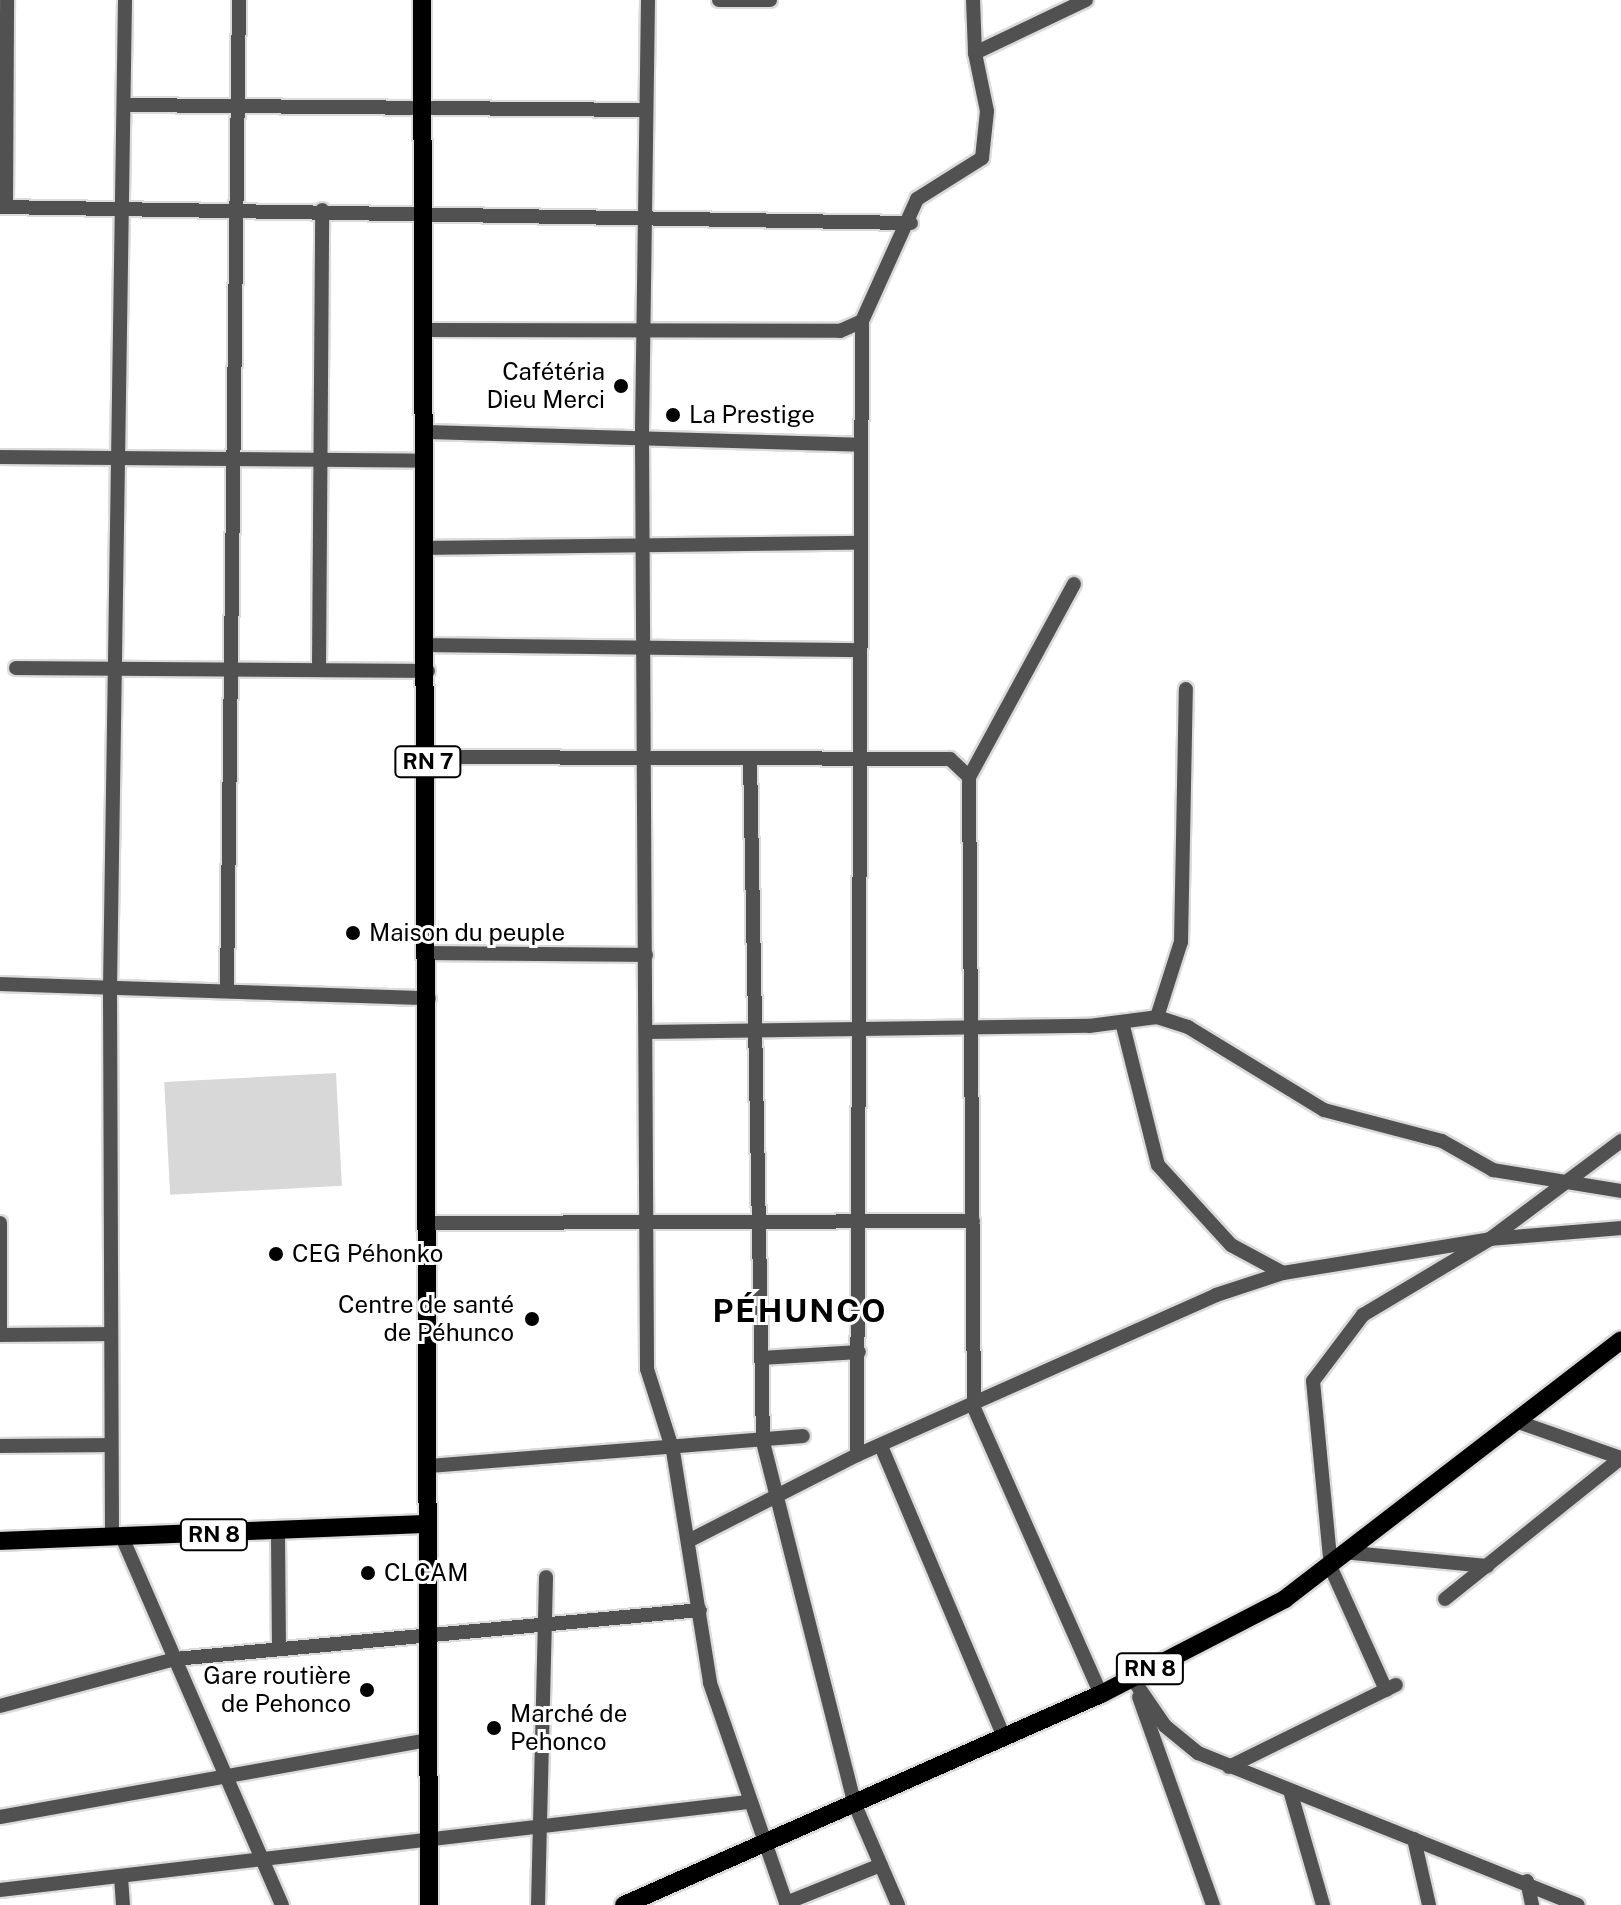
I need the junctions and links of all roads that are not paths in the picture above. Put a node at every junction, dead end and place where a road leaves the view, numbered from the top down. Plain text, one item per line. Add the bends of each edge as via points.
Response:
1 (7, 0) edge
2 (125, 0) edge
3 (239, 0) edge
4 (422, 0) edge
5 (648, 0) edge
6 (719, 0) edge
7 (770, 0) edge
8 (973, 0) edge
9 (1086, 0) edge
10 (975, 53) junction
11 (124, 105) junction
12 (238, 106) junction
13 (423, 108) junction
14 (646, 110) junction
15 (3, 207) edge
16 (123, 209) junction
17 (237, 210) junction
18 (322, 210) junction
19 (424, 211) junction
20 (643, 219) junction
21 (911, 223) junction
22 (862, 321) junction
23 (425, 330) junction
24 (642, 330) junction
25 (426, 432) junction
26 (642, 438) junction
27 (861, 445) junction
28 (0, 457) edge
29 (119, 458) junction
30 (234, 459) junction
31 (320, 460) junction
32 (426, 461) junction
33 (860, 543) junction
34 (643, 545) junction
35 (427, 548) junction
36 (1074, 584) dead end
37 (428, 645) junction
38 (644, 648) junction
39 (859, 650) junction
40 (16, 668) dead end
41 (115, 668) junction
42 (231, 669) junction
43 (319, 669) junction
44 (428, 671) junction
45 (1186, 689) dead end
46 (428, 757) junction
47 (645, 757) junction
48 (750, 758) junction
49 (859, 759) junction
50 (969, 777) junction
51 (429, 953) junction
52 (646, 955) junction
53 (0, 984) edge
54 (110, 988) junction
55 (227, 991) junction
56 (429, 998) junction
57 (1157, 1017) junction
58 (1122, 1022) junction
59 (971, 1027) junction
60 (859, 1029) junction
61 (755, 1030) junction
62 (646, 1032) junction
63 (1621, 1141) edge
64 (1566, 1182) junction
65 (1621, 1191) edge
66 (973, 1221) junction
67 (859, 1222) junction
68 (0, 1223) edge
69 (430, 1223) junction
70 (759, 1223) junction
71 (646, 1224) junction
72 (1621, 1228) edge
73 (1490, 1239) junction
74 (1283, 1273) junction
75 (111, 1334) junction
76 (0, 1335) edge
77 (1621, 1340) edge
78 (859, 1352) junction
79 (761, 1358) junction
80 (974, 1408) junction
81 (1521, 1423) junction
82 (803, 1436) dead end
83 (763, 1442) junction
84 (111, 1445) junction
85 (0, 1446) edge
86 (881, 1446) junction
87 (673, 1451) junction
88 (857, 1455) junction
89 (430, 1466) junction
90 (780, 1498) junction
91 (428, 1524) junction
92 (278, 1535) junction
93 (117, 1537) junction
94 (690, 1540) junction
95 (0, 1541) edge
96 (1352, 1553) junction
97 (1487, 1566) junction
98 (1331, 1568) junction
99 (546, 1577) dead end
100 (1445, 1599) dead end
101 (700, 1610) junction
102 (546, 1625) junction
103 (431, 1637) junction
104 (279, 1649) junction
105 (175, 1659) junction
106 (1132, 1678) junction
107 (1101, 1694) junction
108 (0, 1706) edge
109 (1004, 1737) junction
110 (430, 1740) junction
111 (1229, 1767) junction
112 (226, 1777) junction
113 (1291, 1794) junction
114 (748, 1802) junction
115 (855, 1805) junction
116 (0, 1817) edge
117 (537, 1827) junction
118 (430, 1839) junction
119 (1414, 1839) junction
120 (762, 1847) junction
121 (263, 1861) junction
122 (881, 1865) junction
123 (121, 1877) junction
124 (1527, 1881) junction
125 (2, 1895) edge
126 (787, 1904) edge
127 (123, 1905) edge
128 (282, 1905) edge
129 (429, 1905) edge
130 (538, 1905) edge
131 (624, 1905) edge
132 (898, 1905) edge
133 (1213, 1905) edge
134 (1323, 1905) edge
135 (1429, 1905) edge
136 (1532, 1905) edge
137 (1578, 1905) edge

1 - 15 street
2 - 11 street
3 - 12 street
4 - 13 main road, RN 7
5 - 14 street
6 - 7 street
8 - 10 street
9 - 10 street
10 - 21 street via 987,111 982,158 928,187
11 - 12 street
11 - 16 street
12 - 13 street
12 - 17 street
13 - 14 street
13 - 19 main road, RN 7
14 - 20 street
15 - 16 street
16 - 17 street
16 - 29 street
17 - 18 street
17 - 30 street
18 - 19 street
18 - 31 street
19 - 20 street
19 - 23 main road, RN 7
20 - 21 street
20 - 24 street
21 - 22 street
22 - 24 street via 840,331
22 - 27 street
23 - 24 street
23 - 25 main road, RN 7
24 - 26 street
25 - 26 street
25 - 32 main road, RN 7
26 - 27 street
26 - 34 street
27 - 33 street
28 - 29 street
29 - 30 street
29 - 41 street
30 - 31 street
30 - 42 street
31 - 32 street
31 - 43 street
32 - 35 main road, RN 7
33 - 34 street
33 - 39 street
34 - 35 street
34 - 38 street
35 - 37 main road, RN 7
36 - 50 street
37 - 38 street
37 - 44 main road, RN 7
38 - 39 street
38 - 47 street
39 - 49 street
40 - 41 street
41 - 42 street
41 - 54 street
42 - 43 street
42 - 55 street
43 - 44 street
44 - 46 main road, RN 7
45 - 57 street via 1181,942
46 - 47 street
46 - 51 main road, RN 7
47 - 48 street
47 - 52 street
48 - 49 street
48 - 61 street
49 - 50 street via 950,759
49 - 60 street
50 - 59 street
51 - 52 street
51 - 56 main road, RN 7
52 - 62 street
53 - 54 street
54 - 55 street
54 - 75 street
55 - 56 street
56 - 69 main road, RN 7
57 - 58 street
57 - 64 street via 1188,1027 1324,1110 1442,1141 1493,1170
58 - 59 street
58 - 74 street via 1158,1165 1231,1245
59 - 60 street
59 - 66 street
60 - 61 street
60 - 67 street
61 - 62 street
61 - 70 street
62 - 71 street
63 - 64 street
64 - 65 street
64 - 73 street
66 - 67 street
66 - 80 street
67 - 70 street
67 - 78 street
68 - 76 street
69 - 71 street
69 - 89 main road, RN 7
70 - 71 street
70 - 79 street
71 - 87 street via 647,1369
72 - 73 street
73 - 74 street
73 - 98 street via 1363,1315 1313,1381
74 - 80 street via 1216,1295
75 - 76 street
75 - 84 street
77 - 81 main road, RN 8
78 - 79 street
78 - 88 street
79 - 83 street
80 - 86 street
80 - 107 street
81 - 96 main road, RN 8
81 - 97 street via 1621,1458
82 - 83 street
83 - 87 street
83 - 90 street
84 - 85 street
84 - 93 street
86 - 88 street
86 - 109 street
87 - 89 street
87 - 94 street
88 - 90 street
89 - 91 main road, RN 7
90 - 94 street
90 - 115 street
91 - 92 main road, RN 8
91 - 103 main road
92 - 93 main road, RN 8
92 - 104 street
93 - 95 main road, RN 8
93 - 105 street
94 - 101 street
96 - 97 street
96 - 98 main road, RN 8
97 - 100 street
98 - 106 main road, RN 8
98 - 111 street via 1391,1688
99 - 102 street
101 - 102 street
101 - 114 street via 710,1683
102 - 103 street
102 - 117 street
103 - 104 street
103 - 110 main road
104 - 105 street
105 - 108 street
105 - 112 street
106 - 107 main road, RN 8
106 - 111 street via 1165,1726
106 - 133 street
107 - 109 main road, RN 8
109 - 115 main road, RN 8
110 - 112 street
110 - 118 main road
111 - 113 street
112 - 116 street
112 - 121 street
113 - 119 street
113 - 134 street
114 - 117 street
114 - 120 street
115 - 120 main road, RN 8
115 - 122 street
117 - 118 street
117 - 130 street
118 - 121 street
118 - 129 main road
119 - 124 street
119 - 135 street
120 - 126 street
120 - 131 main road, RN 8
121 - 123 street
121 - 128 street
122 - 126 street
122 - 132 street
123 - 125 street
123 - 127 street
124 - 136 street
124 - 137 street

